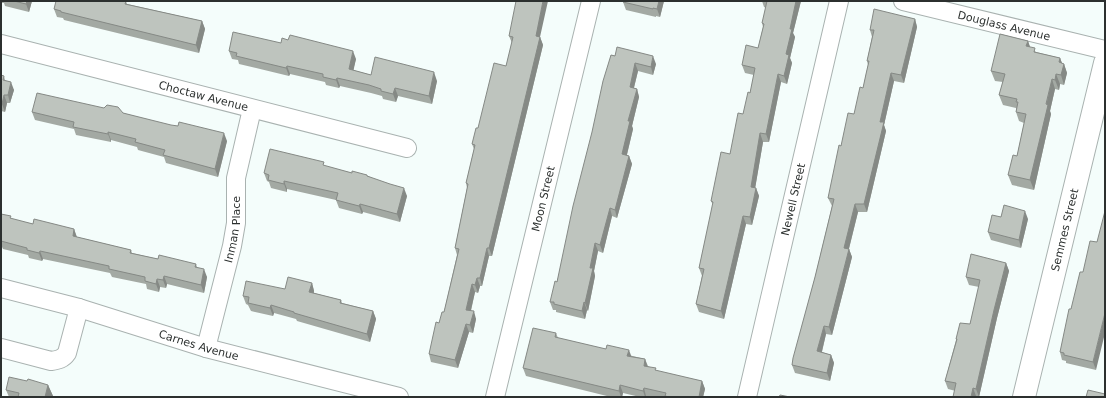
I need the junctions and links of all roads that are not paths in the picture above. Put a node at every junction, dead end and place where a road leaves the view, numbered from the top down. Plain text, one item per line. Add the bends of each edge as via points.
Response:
1 (591, 1) edge
2 (839, 1) edge
3 (903, 1) edge
4 (1, 44) edge
5 (1105, 50) edge
6 (1105, 63) edge
7 (252, 109) junction
8 (407, 148) dead end
9 (1, 288) edge
10 (79, 308) junction
11 (1, 348) edge
12 (206, 348) junction
13 (399, 397) edge
14 (494, 397) edge
15 (747, 397) edge
16 (1024, 397) edge

1 - 14 street, Moon Street
2 - 15 street, Newell Street
3 - 5 street, Douglass Avenue
4 - 7 street, Choctaw Avenue
6 - 16 main road, Semmes Street
7 - 8 street, Choctaw Avenue
7 - 12 street, Inman Place via 236,178 236,223 232,246
9 - 10 street, Carnes Avenue
10 - 11 street via 64,357 51,361
10 - 12 street, Carnes Avenue
12 - 13 street, Carnes Avenue

